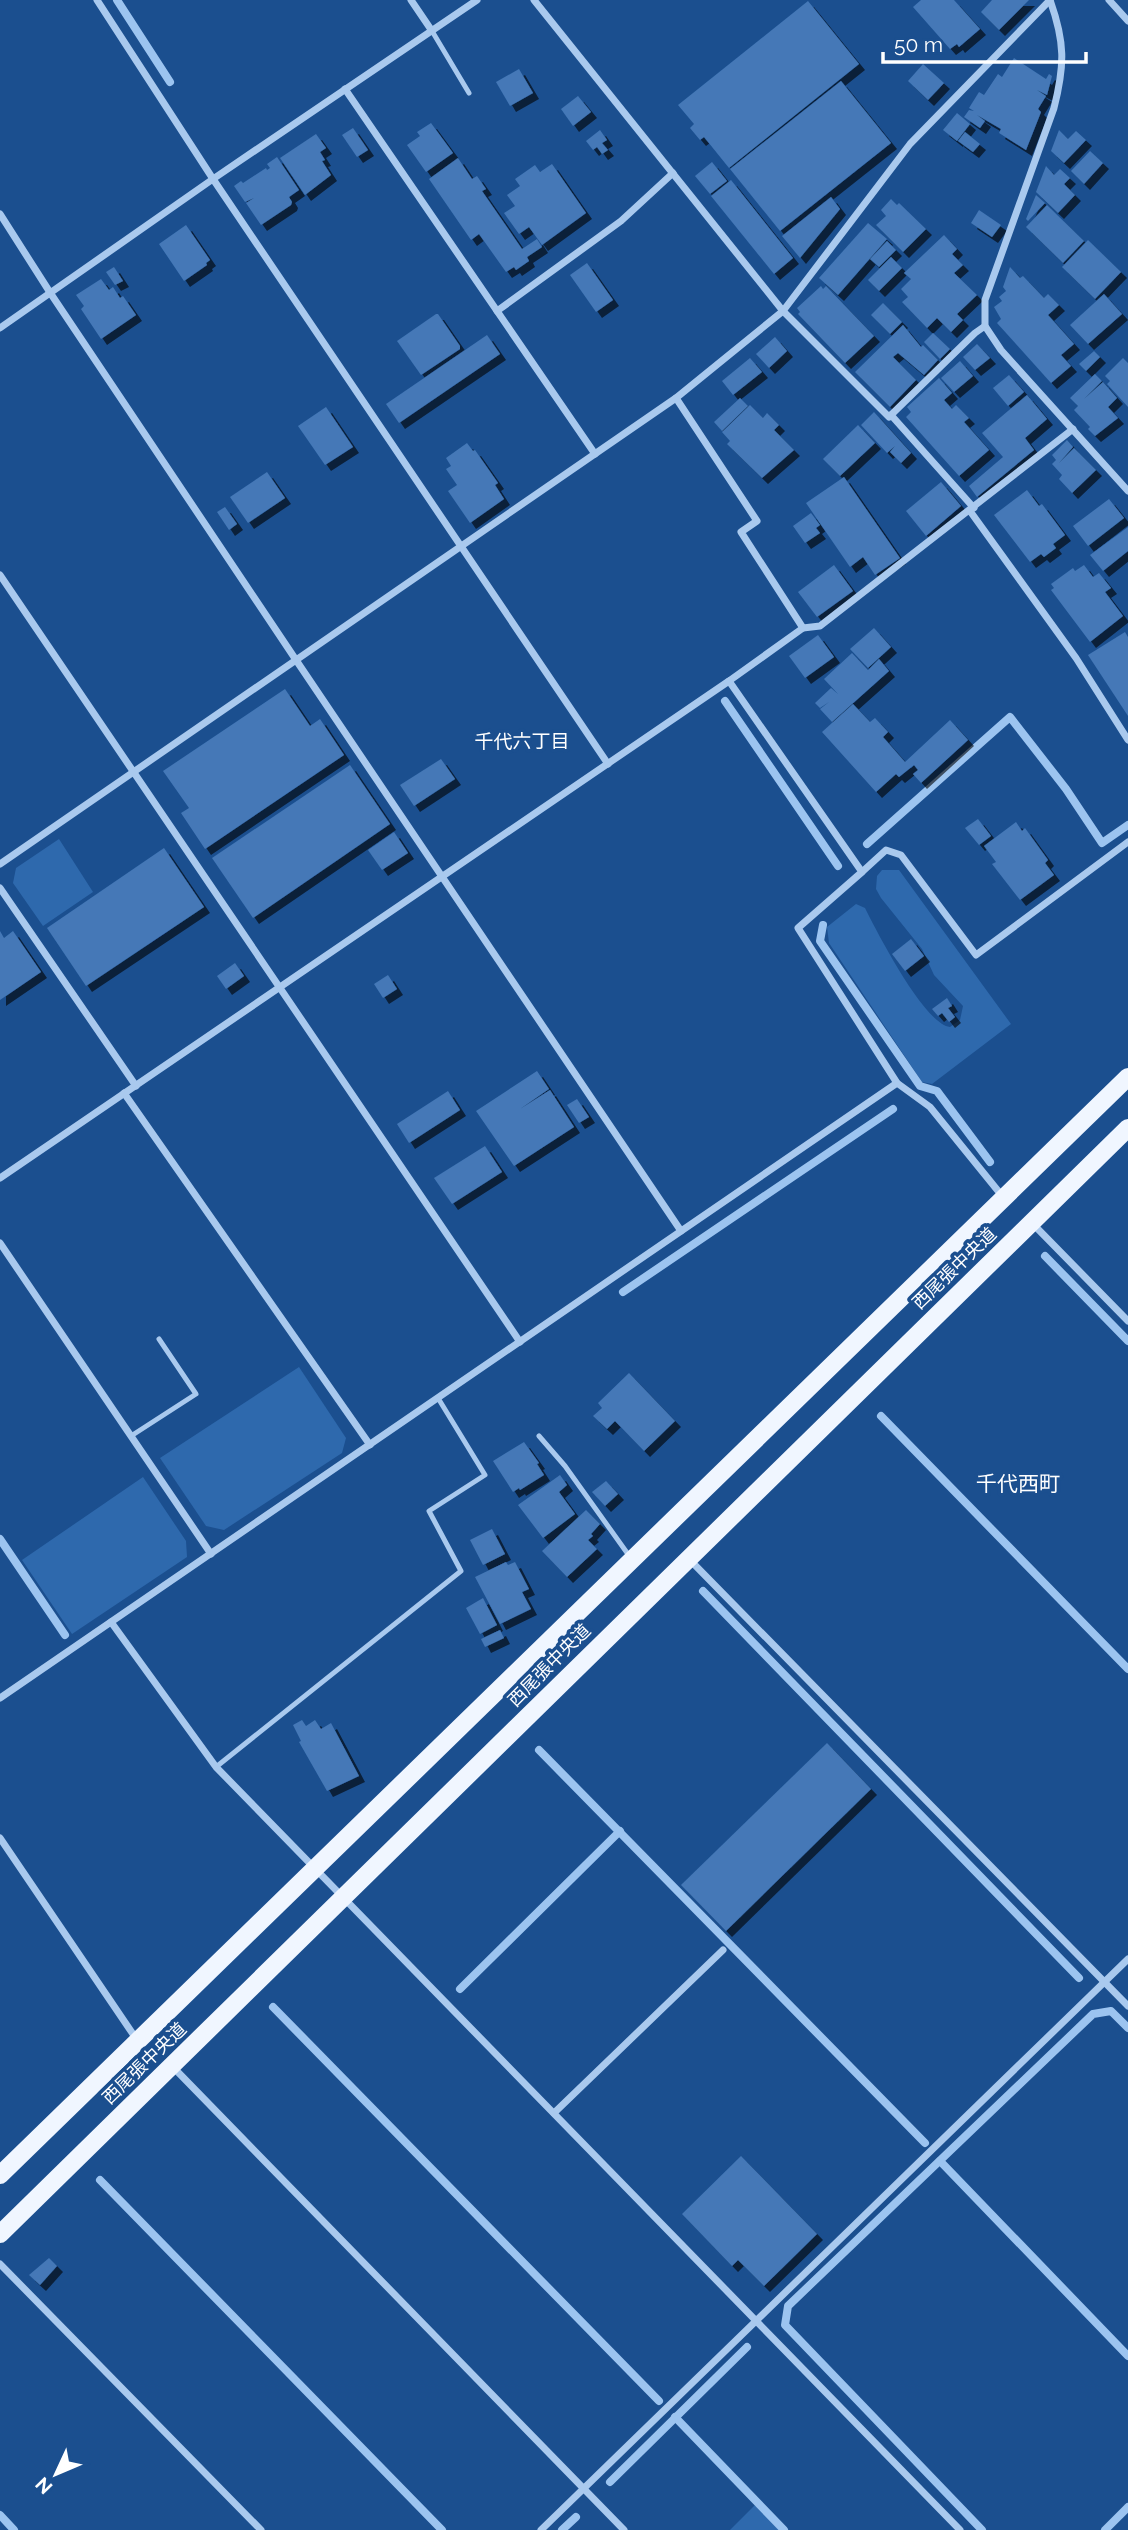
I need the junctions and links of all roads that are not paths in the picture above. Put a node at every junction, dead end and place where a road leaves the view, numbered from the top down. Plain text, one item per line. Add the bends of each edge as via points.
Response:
1 (97, 0) edge
2 (411, 0) edge
3 (477, 0) edge
4 (534, 0) edge
5 (1050, 0) edge
6 (1108, 0) edge
7 (1128, 21) edge
8 (432, 31) junction
9 (345, 89) junction
10 (470, 93) dead end
11 (673, 173) junction
12 (213, 179) junction
13 (0, 214) edge
14 (51, 294) junction
15 (497, 311) junction
16 (783, 311) junction
17 (985, 326) junction
18 (0, 328) edge
19 (676, 398) junction
20 (891, 415) junction
21 (1073, 429) junction
22 (595, 454) junction
23 (1128, 491) edge
24 (972, 510) junction
25 (461, 546) junction
26 (0, 575) edge
27 (803, 628) junction
28 (296, 660) junction
29 (729, 681) junction
30 (1128, 740) edge
31 (608, 764) junction
32 (134, 772) junction
33 (1128, 842) edge
34 (0, 864) edge
35 (862, 872) junction
36 (443, 876) junction
37 (0, 888) edge
38 (280, 987) junction
39 (1128, 1077) edge
40 (897, 1083) junction
41 (136, 1086) junction
42 (124, 1093) junction
43 (1128, 1128) edge
44 (0, 1178) edge
45 (1003, 1198) junction
46 (1031, 1222) junction
47 (681, 1231) junction
48 (0, 1243) edge
49 (1128, 1321) edge
50 (159, 1339) dead end
51 (520, 1342) junction
52 (438, 1398) junction
53 (131, 1436) junction
54 (540, 1436) dead end
55 (370, 1445) junction
56 (211, 1554) junction
57 (687, 1558) junction
58 (632, 1560) junction
59 (111, 1622) junction
60 (0, 1698) edge
61 (216, 1767) junction
62 (0, 1838) edge
63 (316, 1867) junction
64 (344, 1897) junction
65 (723, 1950) dead end
66 (1128, 1959) edge
67 (1105, 1982) junction
68 (1128, 2006) edge
69 (138, 2040) junction
70 (171, 2066) junction
71 (554, 2113) junction
72 (0, 2175) edge
73 (0, 2234) edge
74 (0, 2264) edge
75 (755, 2320) junction
76 (584, 2488) junction
77 (261, 2530) edge
78 (541, 2530) edge
79 (624, 2530) edge
80 (960, 2530) edge

1 - 12 street
2 - 8 street
3 - 8 street
4 - 11 street
5 - 16 street via 910,144
5 - 17 street via 1061,32 1062,76 985,300
6 - 7 street
8 - 9 street
8 - 10 lane
9 - 12 street
9 - 15 street
11 - 15 street via 621,221
11 - 16 street
12 - 14 street
12 - 25 street
13 - 14 street
14 - 18 street
14 - 28 street
15 - 22 street
16 - 19 street
16 - 20 street
17 - 20 street
17 - 21 street
19 - 22 street
19 - 27 street via 757,522 741,532
20 - 24 street
21 - 23 street
21 - 24 street
22 - 25 street
24 - 27 street via 820,626
24 - 30 street
25 - 28 street
25 - 31 street
26 - 32 street
27 - 29 street
28 - 32 street
28 - 36 street
29 - 31 street
29 - 35 street
31 - 36 street
32 - 34 street
32 - 38 street
33 - 35 street via 976,955 901,855 886,850
35 - 40 street via 798,928
36 - 38 street
36 - 47 street
37 - 41 street
38 - 41 street
38 - 51 street
39 - 45 main road, 西尾張中央道
40 - 45 street via 930,1107
40 - 47 street
41 - 42 street
42 - 44 street
42 - 55 street
43 - 46 main road, 西尾張中央道
45 - 58 main road, 西尾張中央道
46 - 49 street
46 - 57 main road, 西尾張中央道
47 - 51 street
48 - 53 street
50 - 53 lane via 196,1394
51 - 52 street
52 - 55 street
52 - 61 lane via 485,1475 429,1511 461,1571
53 - 56 street
54 - 58 lane
55 - 56 street
56 - 59 street
57 - 64 main road, 西尾張中央道
57 - 67 street
58 - 63 main road, 西尾張中央道
59 - 60 street
59 - 61 street
61 - 63 street
62 - 69 street
63 - 64 street
63 - 69 main road, 西尾張中央道
64 - 70 main road, 西尾張中央道
64 - 71 street
65 - 71 street
66 - 67 street
67 - 68 street
67 - 75 street
69 - 72 main road, 西尾張中央道
70 - 73 main road, 西尾張中央道
70 - 76 street
71 - 75 street
74 - 77 street
75 - 76 street
75 - 80 street
76 - 78 street
76 - 79 street

